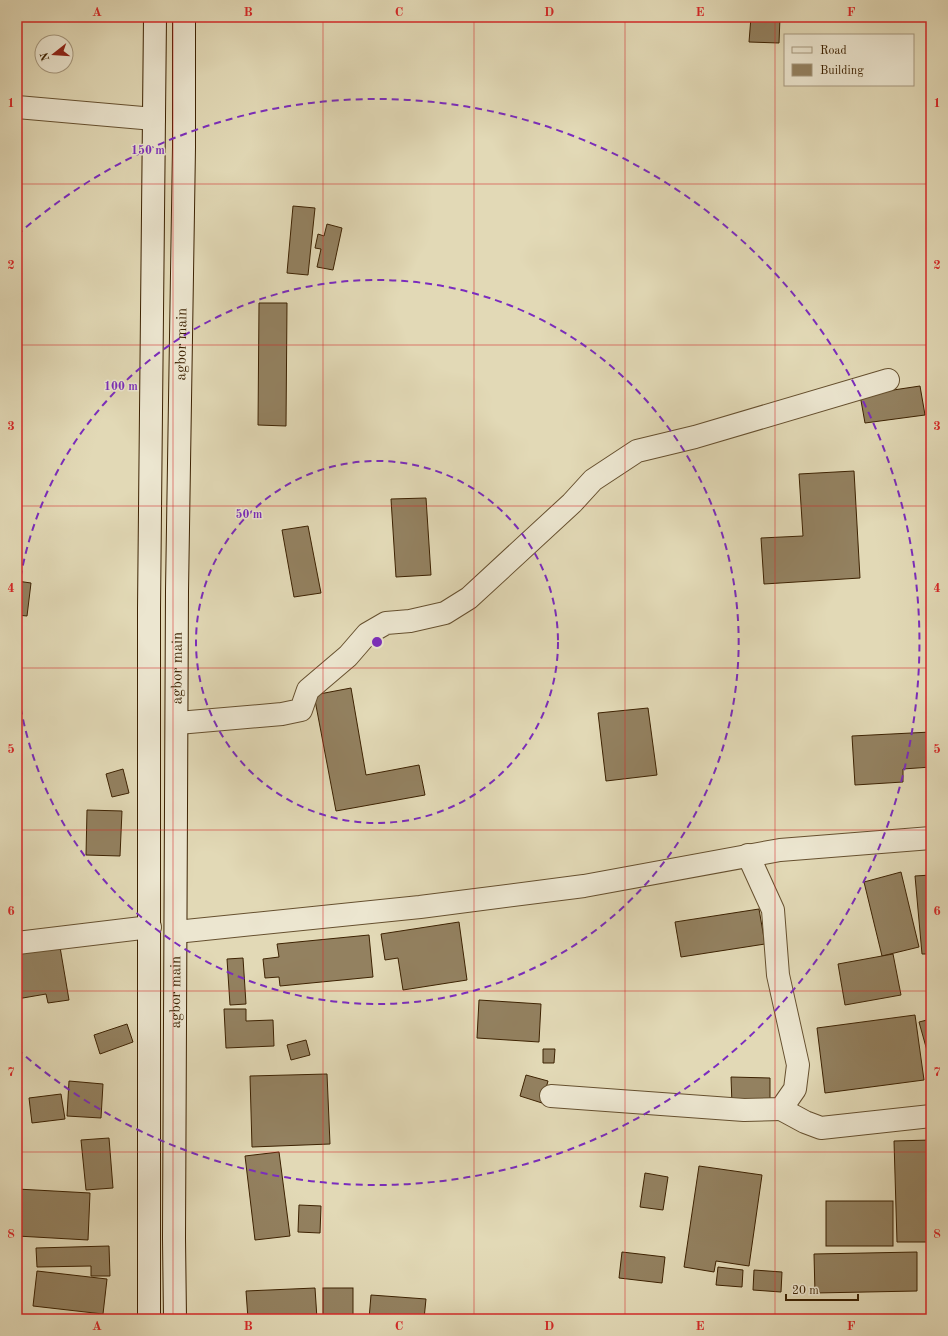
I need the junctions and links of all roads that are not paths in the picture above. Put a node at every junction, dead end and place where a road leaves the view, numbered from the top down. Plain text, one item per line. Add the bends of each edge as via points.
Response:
1 (155, 17) edge
2 (184, 17) edge
3 (17, 107) edge
4 (154, 119) junction
5 (888, 380) dead end
6 (178, 722) junction
7 (931, 838) edge
8 (748, 855) junction
9 (150, 927) junction
10 (176, 932) junction
11 (17, 943) edge
12 (551, 1096) dead end
13 (781, 1109) junction
14 (931, 1116) edge
15 (149, 1319) edge
16 (175, 1319) edge

1 - 4 main road, agbor main
2 - 6 main road, agbor main via 177,591
3 - 4 main road
4 - 9 main road, agbor main via 149,609
5 - 6 main road via 637,452 593,480 572,503 469,598 445,613 410,621 386,623 367,634 348,656 308,690 301,710 282,714
6 - 10 main road, agbor main
7 - 8 main road via 780,850
8 - 10 main road via 584,886 420,907
8 - 13 main road via 773,910 778,975 798,1065 795,1089
9 - 11 main road
9 - 15 main road, agbor main
10 - 16 main road, agbor main
12 - 13 main road via 744,1110
13 - 14 main road via 821,1128

